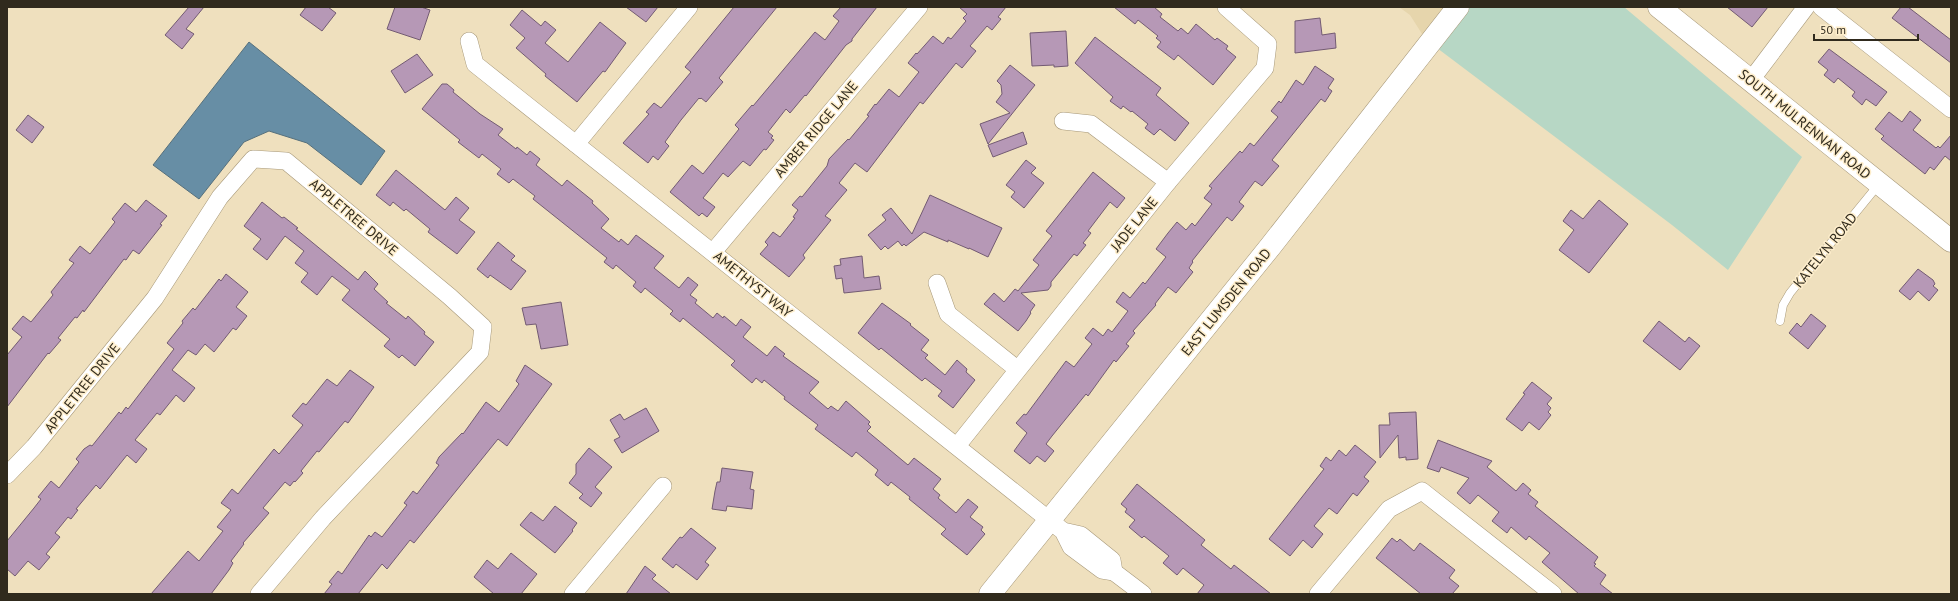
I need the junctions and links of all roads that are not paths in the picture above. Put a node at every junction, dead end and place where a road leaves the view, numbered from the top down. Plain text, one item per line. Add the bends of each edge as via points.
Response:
1 (689, 7) edge
2 (919, 7) edge
3 (1226, 7) edge
4 (1458, 7) edge
5 (1659, 7) edge
6 (1806, 7) edge
7 (1821, 7) edge
8 (469, 41) dead end
9 (1751, 80) junction
10 (1951, 109) edge
11 (1063, 121) dead end
12 (576, 144) junction
13 (1168, 182) junction
14 (1879, 183) junction
15 (1951, 241) edge
16 (713, 252) junction
17 (937, 283) dead end
18 (1780, 321) dead end
19 (1017, 369) junction
20 (957, 446) junction
21 (7, 475) edge
22 (663, 486) dead end
23 (1056, 526) junction
24 (259, 594) edge
25 (573, 594) edge
26 (990, 594) edge
27 (1143, 594) edge
28 (1318, 594) edge
29 (1553, 594) edge

1 - 12 street
2 - 16 street, AMBER RIDGE LANE
3 - 13 street, JADE LANE via 1268,44 1265,68
4 - 23 street, EAST LUMSDEN ROAD
5 - 9 street, SOUTH MULRENNAN ROAD
6 - 9 street
7 - 10 street
8 - 12 street, AMETHYST WAY via 475,64
9 - 14 street, SOUTH MULRENNAN ROAD
11 - 13 street via 1092,124
12 - 16 street, AMETHYST WAY
13 - 19 street, JADE LANE
14 - 15 street, SOUTH MULRENNAN ROAD
14 - 18 lane, KATELYN ROAD via 1790,294 1783,306
16 - 20 street, AMETHYST WAY
17 - 19 street via 948,314
19 - 20 street, JADE LANE
20 - 23 street, AMETHYST WAY
21 - 24 street, APPLETREE DRIVE via 34,447 155,298 220,197 254,159 286,161 483,327 480,352 323,518
22 - 25 street
23 - 26 street, EAST LUMSDEN ROAD
23 - 27 street via 1071,547 1102,570 1114,572
28 - 29 street via 1389,509 1422,490

